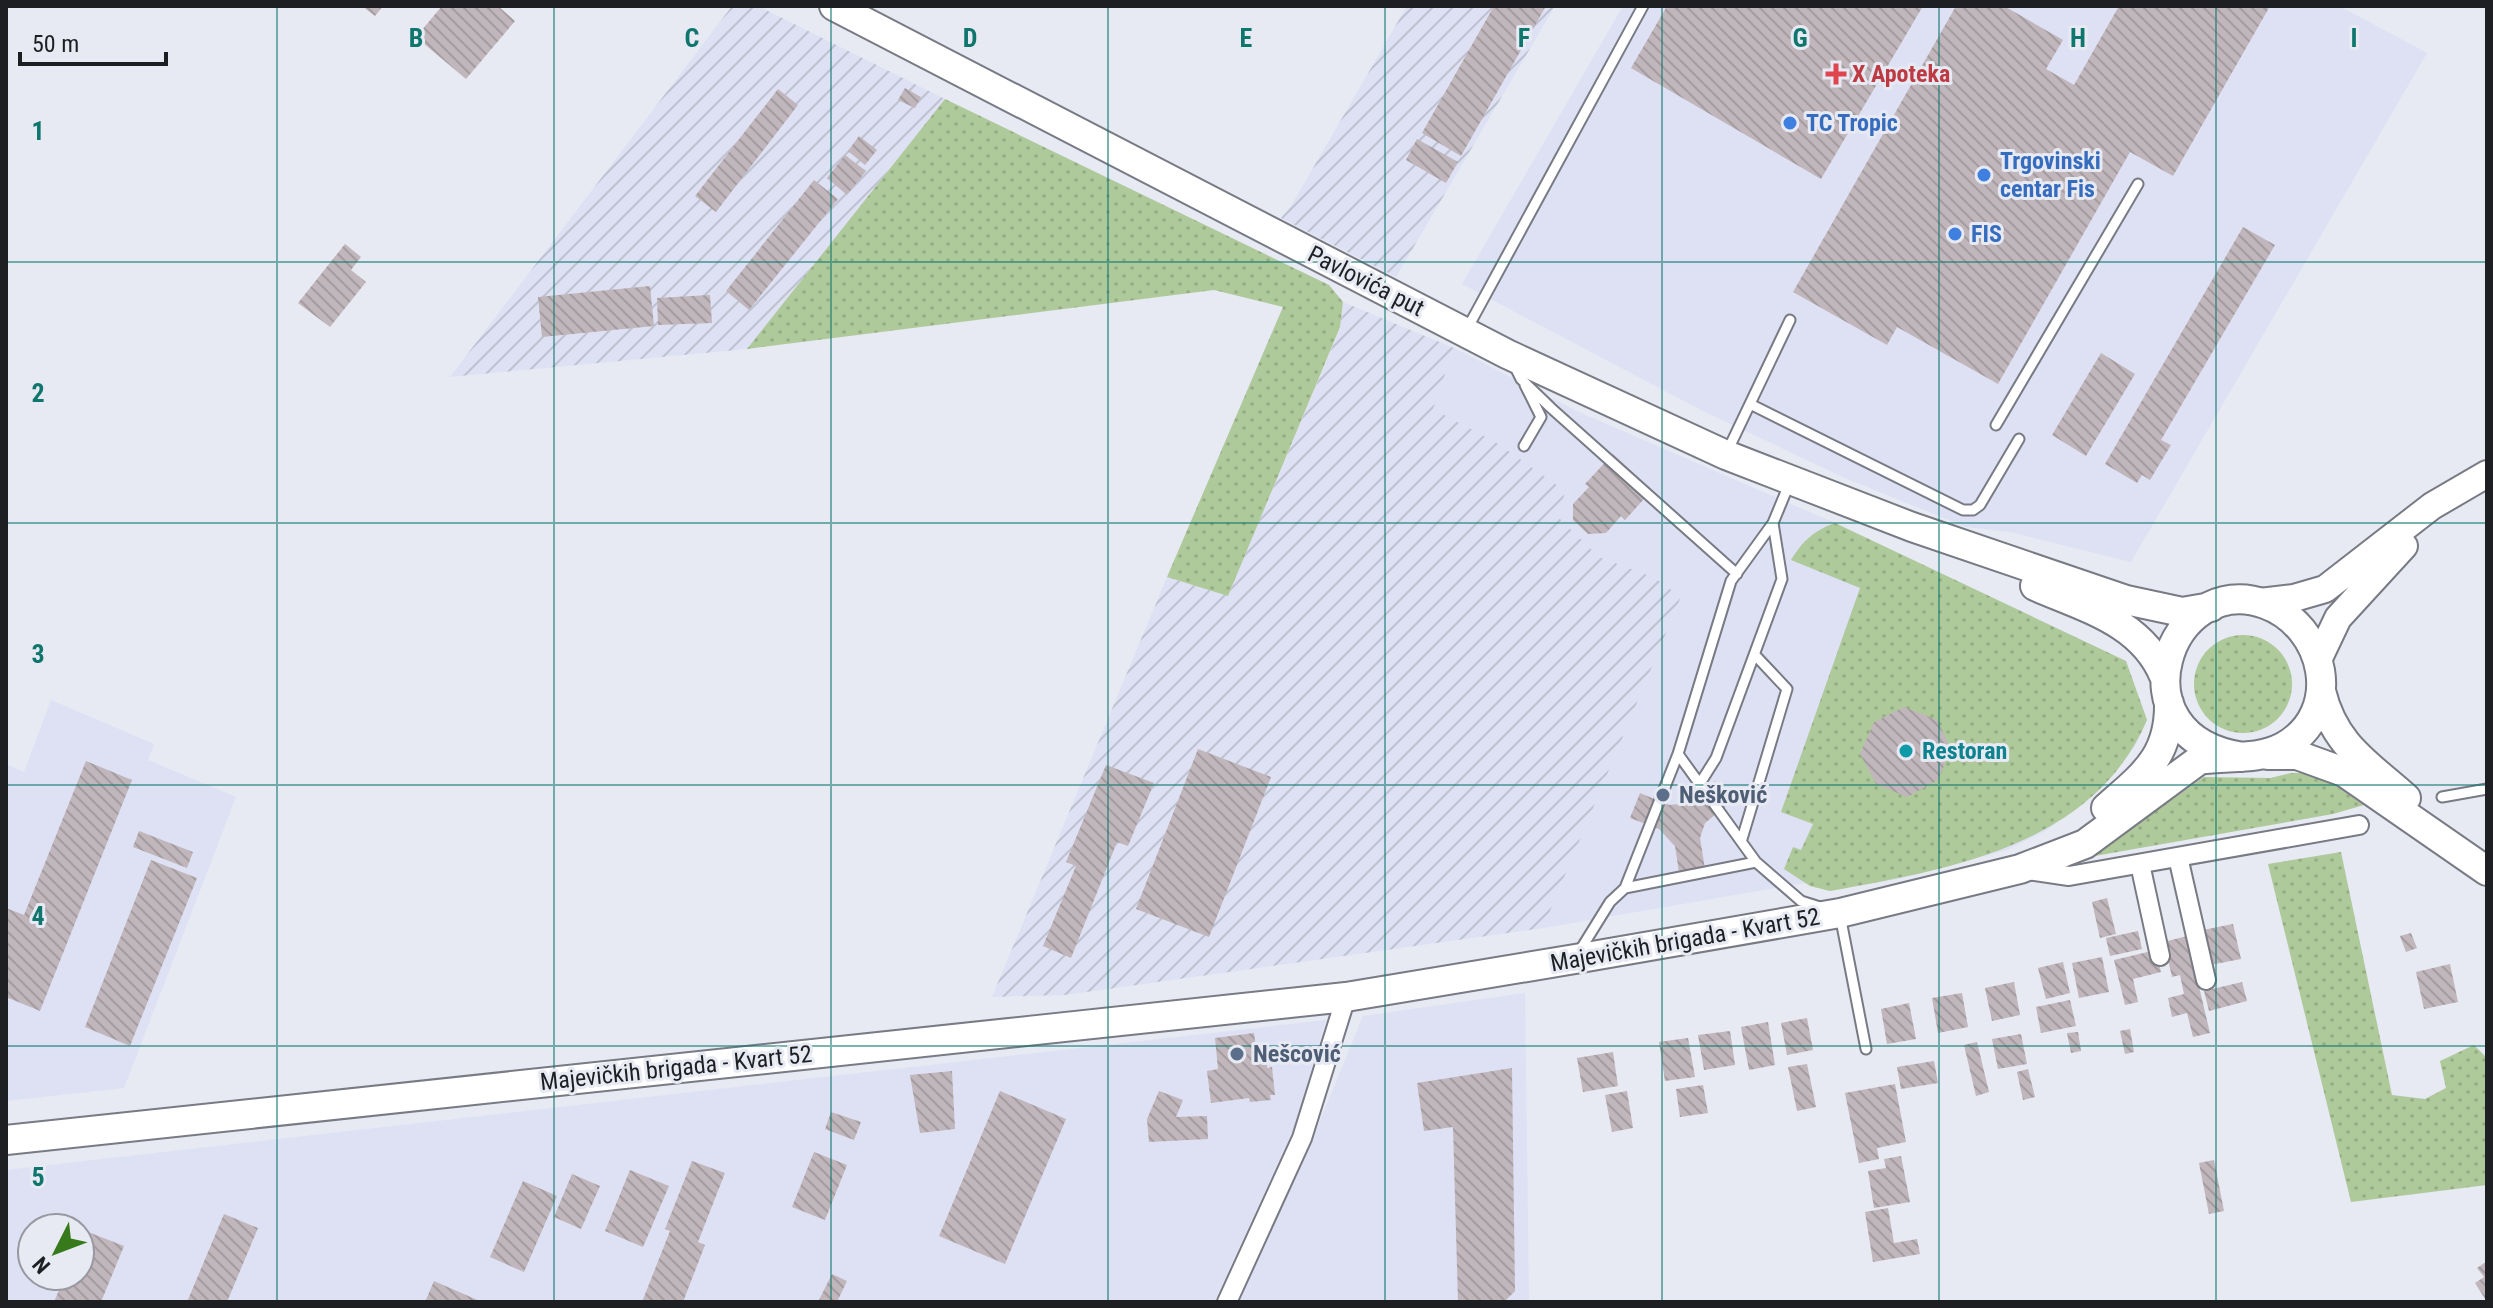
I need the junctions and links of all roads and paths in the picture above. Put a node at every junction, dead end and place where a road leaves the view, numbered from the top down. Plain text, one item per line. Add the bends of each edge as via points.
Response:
1 (834, 6) edge
2 (1643, 6) edge
3 (2138, 184) dead end
4 (1790, 320) dead end
5 (1465, 332) junction
6 (1507, 354) junction
7 (1521, 379) junction
8 (1750, 404) junction
9 (1996, 425) dead end
10 (2019, 439) dead end
11 (1524, 446) dead end
12 (1726, 455) junction
13 (2484, 476) edge
14 (1790, 482) junction
15 (1773, 523) junction
16 (1912, 527) junction
17 (1737, 574) junction
18 (2260, 602) junction
19 (2212, 606) junction
20 (1755, 655) junction
21 (2319, 658) junction
22 (2166, 690) junction
23 (2321, 691) junction
24 (1678, 754) junction
25 (2253, 756) junction
26 (1699, 785) junction
27 (2487, 789) edge
28 (2442, 797) dead end
29 (2359, 825) dead end
30 (1742, 839) junction
31 (2178, 857) junction
32 (1756, 862) junction
33 (2140, 864) junction
34 (2020, 869) junction
35 (2487, 870) edge
36 (1625, 888) junction
37 (1840, 913) junction
38 (2160, 956) dead end
39 (1575, 959) junction
40 (2206, 980) dead end
41 (1346, 997) junction
42 (1866, 1049) dead end
43 (6, 1140) edge
44 (1227, 1302) edge

1 - 5 main road, Pavlovića put
2 - 5 lane
3 - 9 lane
4 - 8 lane
5 - 6 main road, Pavlovića put
6 - 7 lane
6 - 12 main road, Pavlovića put
7 - 11 lane via 1541,417
7 - 17 lane
8 - 10 lane via 1963,510 1980,505
8 - 12 lane
12 - 14 main road, Pavlovića put
13 - 18 main road via 2432,506 2325,589
13 - 21 main road via 2412,537 2367,586 2338,618
14 - 15 lane
14 - 16 main road, Pavlovića put
15 - 17 lane
15 - 20 lane via 1782,579
16 - 19 main road via 2126,600 2182,612
16 - 22 main road via 2128,628 2157,657
17 - 24 lane
18 - 19 main road
18 - 21 main road via 2297,622
19 - 22 main road via 2178,634 2168,654
20 - 26 lane via 1716,758
20 - 30 lane via 1787,689
21 - 23 main road
22 - 25 main road via 2180,725 2197,742 2219,754
22 - 34 main road via 2167,737 2153,762 2101,813
23 - 25 main road via 2302,732 2284,746
23 - 35 main road via 2328,720 2342,740
24 - 26 lane
24 - 36 lane
25 - 34 main road via 2199,760 2085,844
25 - 35 main road via 2297,755 2344,772
26 - 30 lane
27 - 28 lane
29 - 31 street
30 - 32 lane
31 - 33 street
31 - 40 street
32 - 36 lane
32 - 37 lane via 1801,901
33 - 34 street via 2069,876
33 - 38 street
34 - 37 main road, Majevičkih brigada - Kvart 52
36 - 39 lane via 1610,902
37 - 39 main road, Majevičkih brigada - Kvart 52
37 - 42 lane
39 - 41 main road, Majevičkih brigada - Kvart 52
41 - 43 main road, Majevičkih brigada - Kvart 52
41 - 44 street via 1302,1138

